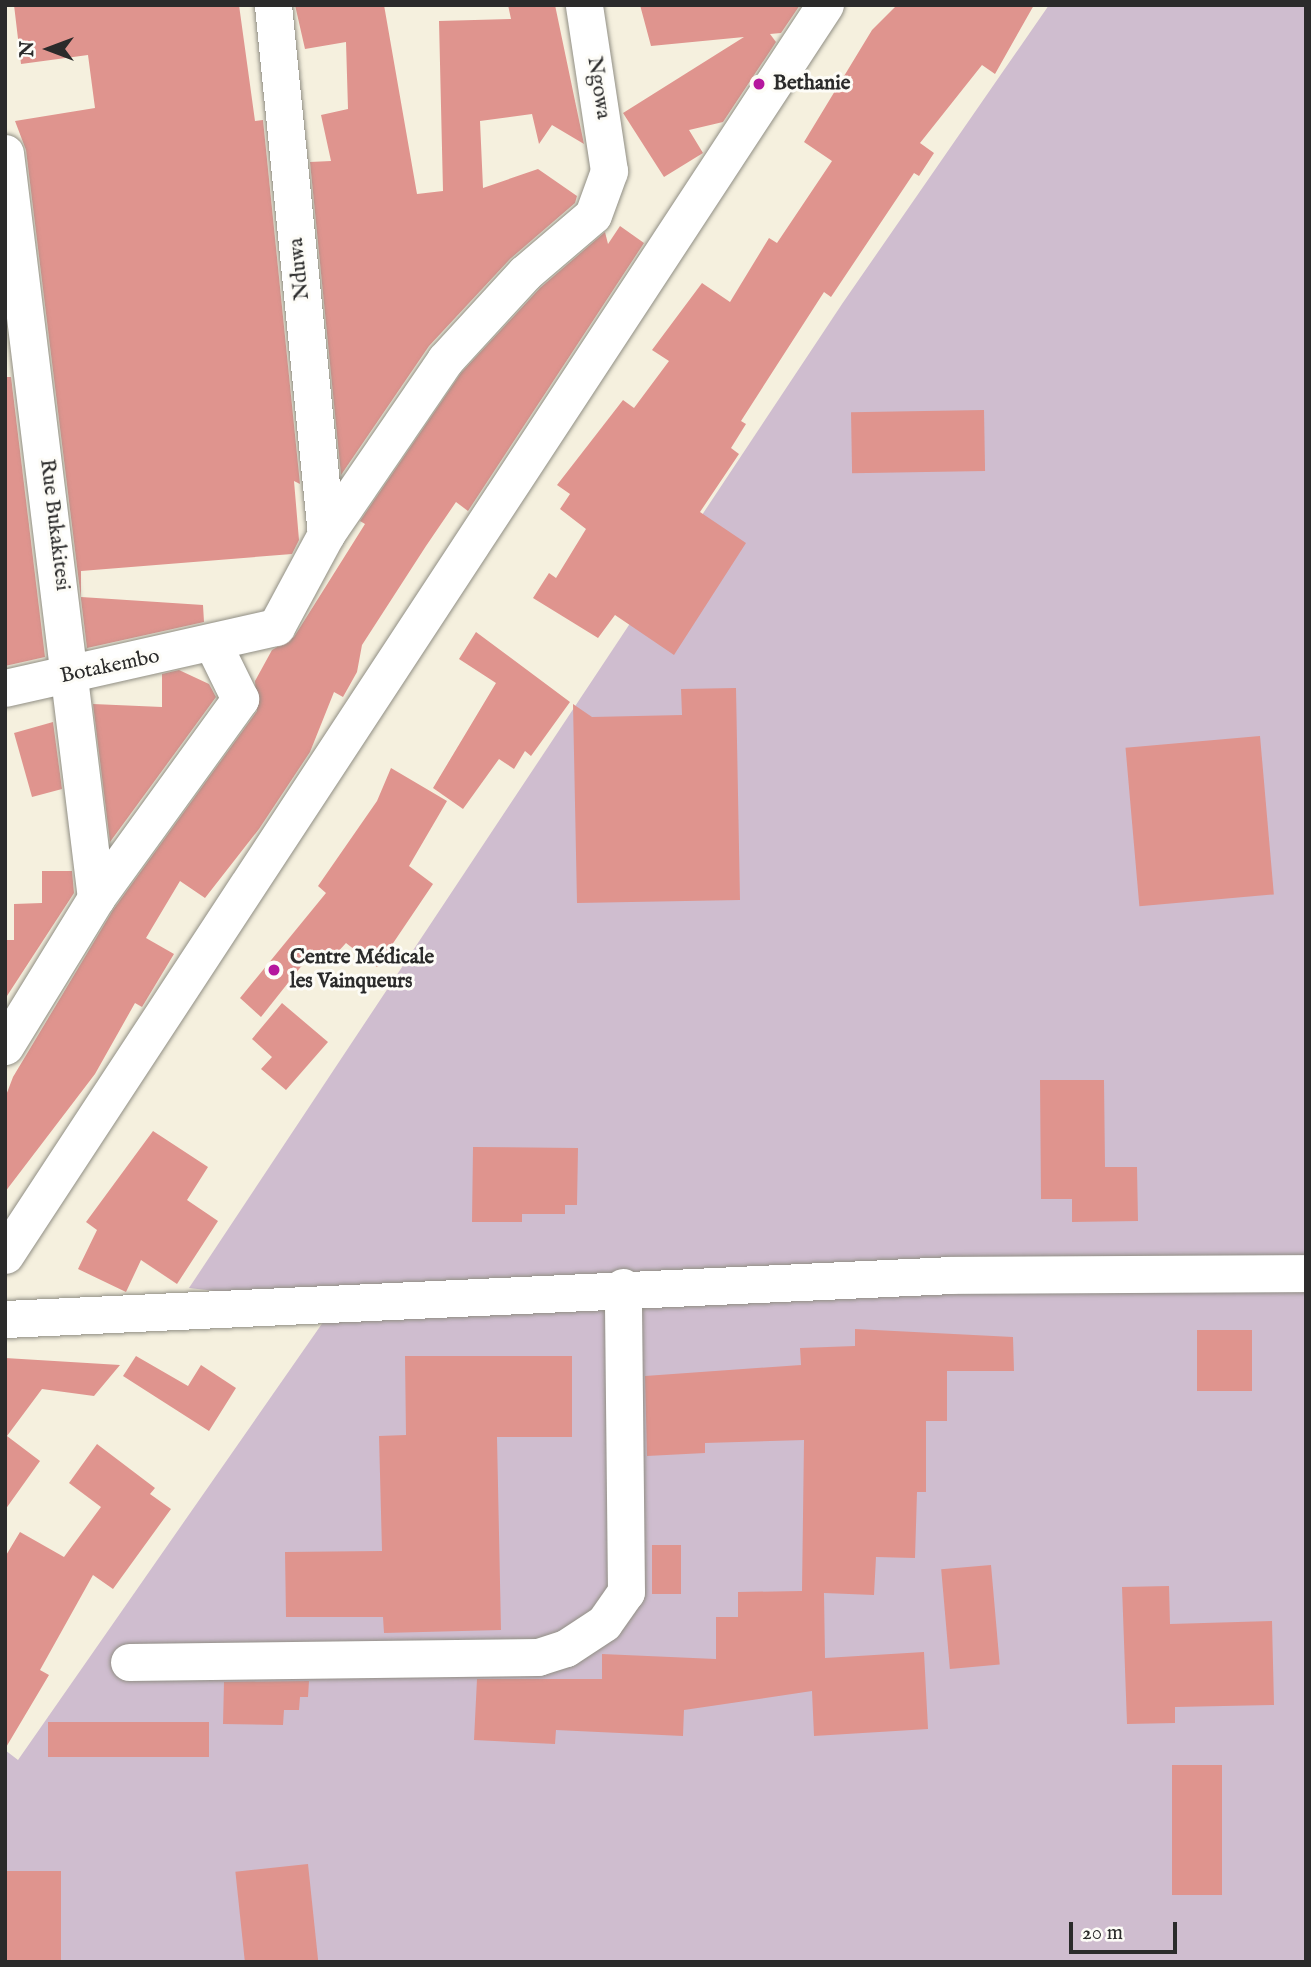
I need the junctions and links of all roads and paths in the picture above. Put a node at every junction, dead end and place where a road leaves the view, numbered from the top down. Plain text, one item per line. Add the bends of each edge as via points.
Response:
1 (273, 5) edge
2 (584, 5) edge
3 (825, 5) edge
4 (5, 153) edge
5 (609, 171) joint
6 (326, 534) junction
7 (214, 646) junction
8 (74, 674) junction
9 (5, 688) edge
10 (96, 898) junction
11 (5, 1046) edge
12 (5, 1255) edge
13 (1306, 1273) edge
14 (624, 1287) junction
15 (5, 1319) edge
16 (129, 1662) dead end

1 - 6 street, Nduwa
2 - 5 street, Ngowa
3 - 12 street
4 - 8 street, Rue Bukakitesi
5 - 6 street, Botakembo via 593,215 524,273 445,360
6 - 7 street, Botakembo via 276,627
7 - 8 street, Botakembo
7 - 10 street via 240,699
8 - 9 street, Botakembo
8 - 10 street, Rue Bukakitesi
10 - 11 street
13 - 14 street via 983,1275
14 - 15 street
14 - 16 street via 626,1592 604,1623 566,1648 538,1657

